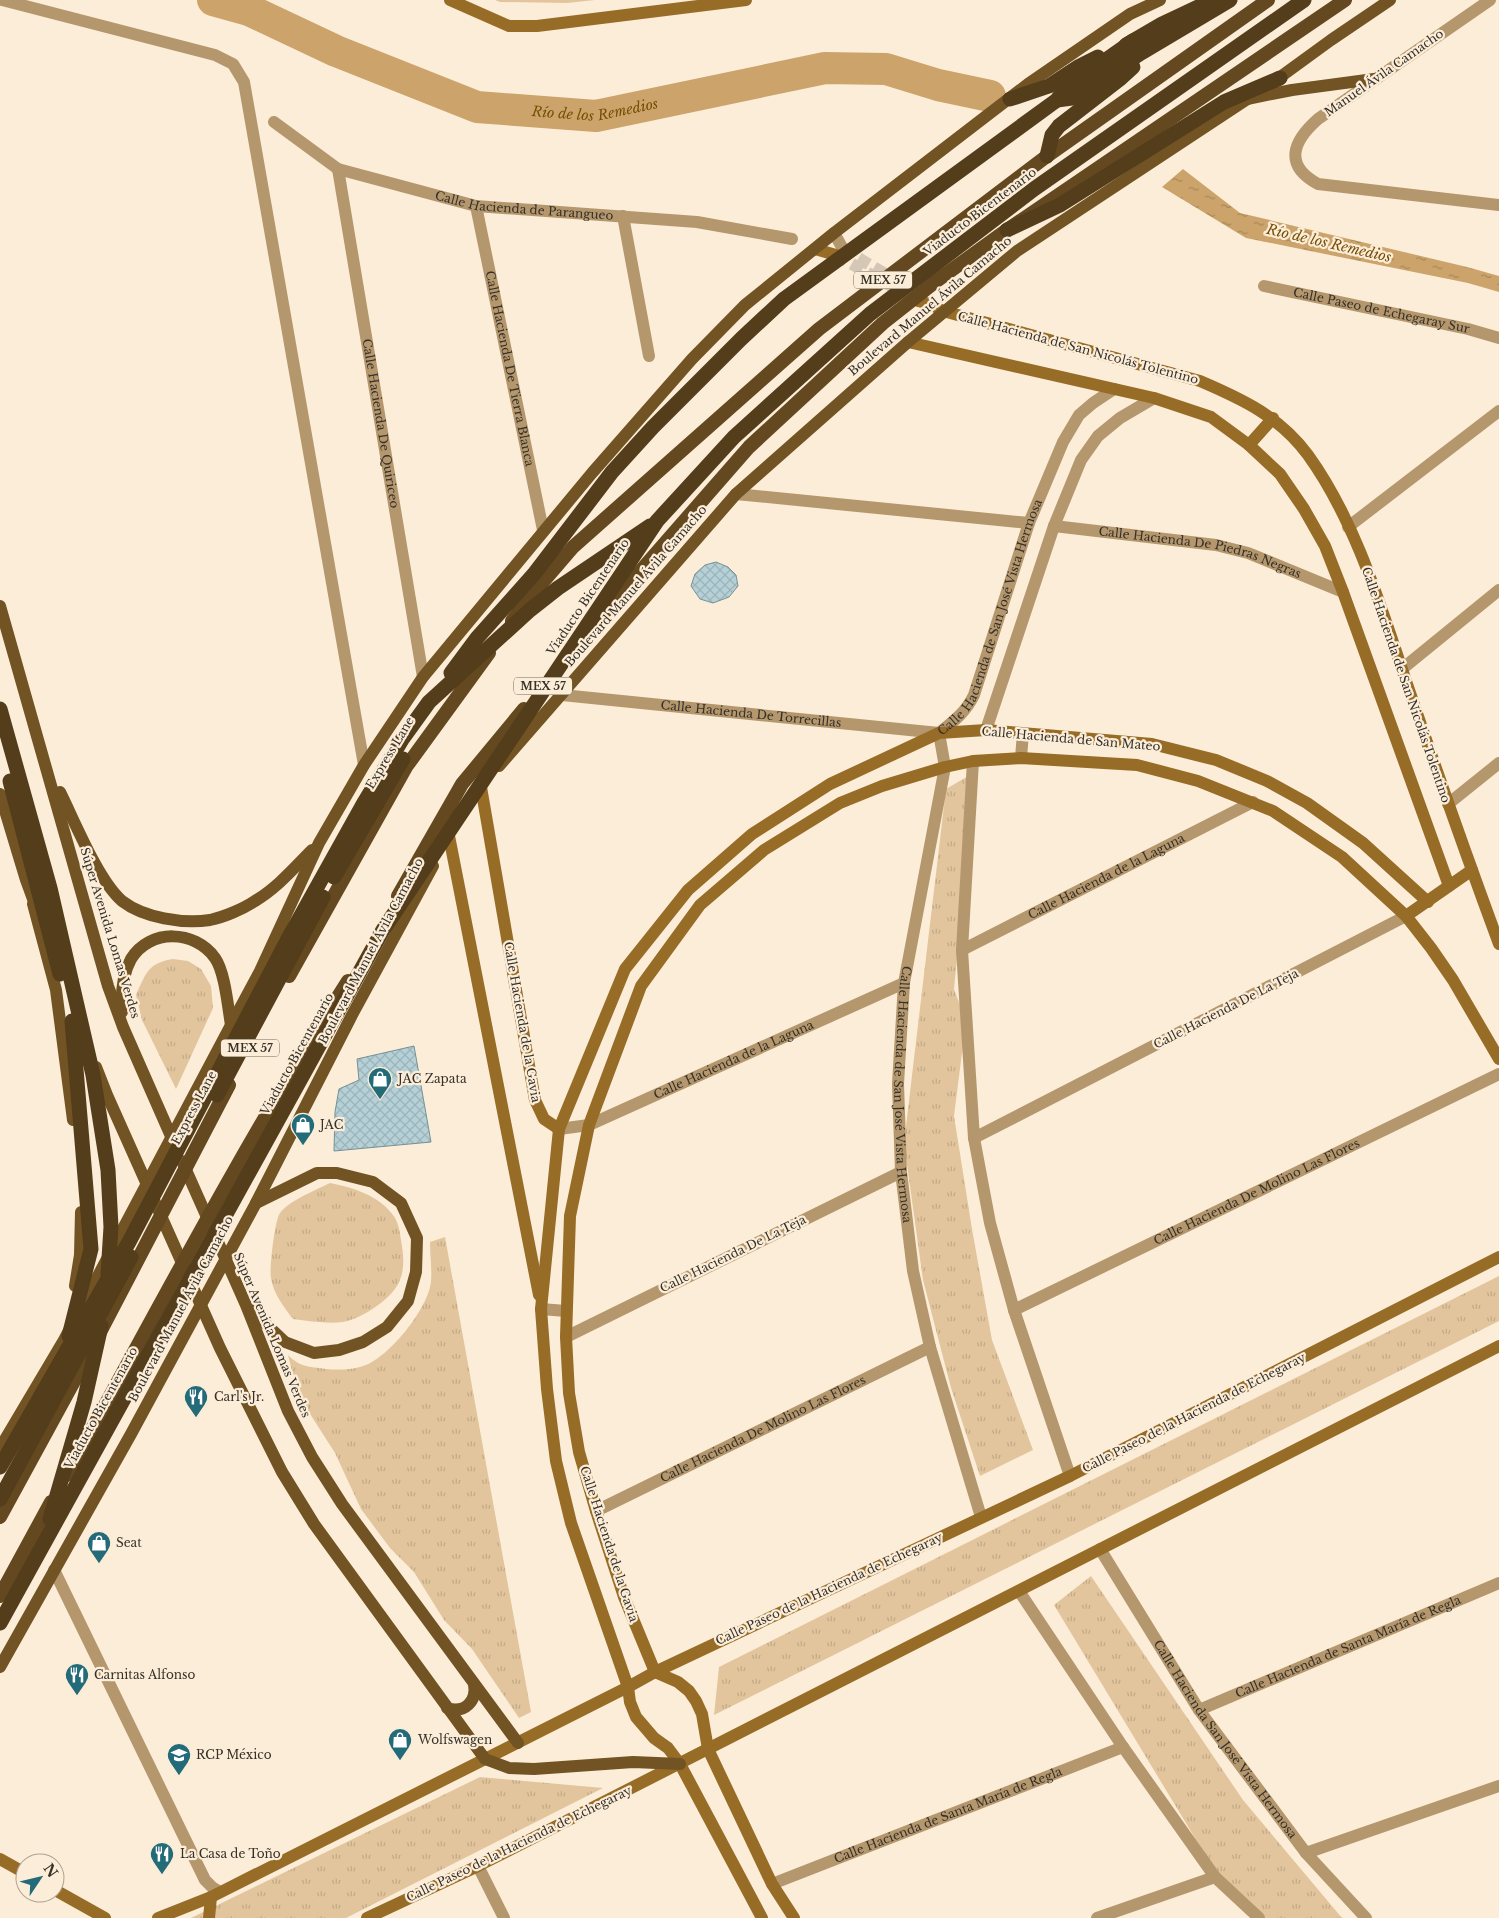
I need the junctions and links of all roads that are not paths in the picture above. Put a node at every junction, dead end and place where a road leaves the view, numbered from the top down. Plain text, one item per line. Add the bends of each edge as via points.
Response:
1 (2, 0) edge
2 (450, 0) edge
3 (746, 0) edge
4 (1160, 0) edge
5 (1213, 0) edge
6 (1230, 0) edge
7 (1268, 0) edge
8 (1304, 0) edge
9 (1345, 0) edge
10 (1390, 0) edge
11 (1490, 0) edge
12 (1137, 47) junction
13 (1078, 67) junction
14 (1280, 78) junction
15 (1374, 78) junction
16 (1076, 89) junction
17 (1102, 91) junction
18 (1010, 99) junction
19 (1247, 99) junction
20 (274, 122) dead end
21 (1046, 156) junction
22 (338, 169) junction
23 (1499, 205) edge
24 (476, 206) junction
25 (623, 216) junction
26 (1007, 230) junction
27 (834, 234) junction
28 (792, 239) dead end
29 (815, 249) junction
30 (840, 252) joint
31 (1264, 286) dead end
32 (923, 301) tunnel mouth
33 (943, 311) junction
34 (1499, 338) edge
35 (908, 342) junction
36 (649, 356) dead end
37 (1114, 389) junction
38 (1154, 398) junction
39 (1499, 411) edge
40 (1273, 418) junction
41 (1249, 445) junction
42 (736, 494) junction
43 (657, 521) junction
44 (1029, 523) junction
45 (1054, 526) junction
46 (1348, 527) junction
47 (543, 530) junction
48 (1499, 590) edge
49 (1343, 592) junction
50 (0, 606) edge
51 (1402, 669) junction
52 (423, 677) junction
53 (562, 695) junction
54 (432, 705) junction
55 (0, 709) edge
56 (986, 730) junction
57 (939, 733) junction
58 (1022, 733) junction
59 (0, 743) edge
60 (1021, 758) junction
61 (973, 761) junction
62 (1499, 763) edge
63 (364, 765) junction
64 (945, 767) junction
65 (47, 768) junction
66 (481, 787) junction
67 (0, 794) edge
68 (1253, 802) junction
69 (1448, 804) junction
70 (449, 836) junction
71 (318, 843) junction
72 (1472, 870) junction
73 (26, 880) junction
74 (1449, 886) junction
75 (1428, 902) junction
76 (1406, 916) junction
77 (1498, 939) edge
78 (962, 950) junction
79 (904, 982) junction
80 (232, 1025) junction
81 (123, 1027) junction
82 (1499, 1059) edge
83 (1499, 1074) edge
84 (590, 1125) junction
85 (559, 1129) junction
86 (974, 1138) junction
87 (901, 1172) junction
88 (256, 1203) junction
89 (1499, 1257) edge
90 (244, 1301) junction
91 (541, 1308) junction
92 (1014, 1310) junction
93 (566, 1311) junction
94 (566, 1337) junction
95 (64, 1340) junction
96 (1499, 1346) edge
97 (930, 1347) junction
98 (64, 1357) junction
99 (0, 1448) edge
100 (0, 1466) edge
101 (1070, 1476) junction
102 (0, 1499) edge
103 (596, 1511) junction
104 (0, 1517) edge
105 (981, 1517) junction
106 (41, 1547) junction
107 (1100, 1549) junction
108 (54, 1570) junction
109 (1499, 1583) edge
110 (1019, 1591) junction
111 (0, 1596) edge
112 (0, 1623) edge
113 (0, 1667) edge
114 (655, 1672) junction
115 (474, 1684) junction
116 (628, 1687) junction
117 (448, 1708) junction
118 (1199, 1710) junction
119 (518, 1743) junction
120 (1123, 1747) junction
121 (708, 1750) junction
122 (485, 1759) junction
123 (680, 1764) junction
124 (1499, 1786) edge
125 (1306, 1853) junction
126 (0, 1859) edge
127 (478, 1866) junction
128 (15, 1867) edge
129 (1215, 1877) junction
130 (772, 1884) junction
131 (216, 1894) junction
132 (65, 1896) edge
133 (179, 1913) edge
134 (105, 1918) edge
135 (158, 1918) edge
136 (209, 1918) edge
137 (367, 1918) edge
138 (504, 1918) edge
139 (762, 1918) edge
140 (794, 1918) edge
141 (1097, 1918) edge
142 (1259, 1918) edge
143 (1366, 1918) edge

1 - 63 street via 215,55 233,64 244,82
2 - 3 main road via 509,26 537,26
4 - 18 main road via 1130,14
5 - 12 highway via 1162,24
6 - 12 highway
7 - 21 highway, MEX 57
8 - 43 highway, Viaducto Bicentenario via 1034,189 870,314 734,436
9 - 26 highway, Boulevard Manuel Ávila Camacho / MEX 57
10 - 14 main road, Boulevard Manuel Ávila Camacho
11 - 15 street, Manuel Ávila Camacho
12 - 13 highway
12 - 16 highway
12 - 17 highway via 1136,64
13 - 16 highway
13 - 18 highway via 1049,86
14 - 19 main road, Boulevard Manuel Ávila Camacho
14 - 26 highway via 1224,102 1060,205
15 - 19 main road
15 - 23 street, Manuel Ávila Camacho via 1300,136 1296,158 1307,178 1318,184
16 - 17 highway
16 - 54 highway via 1065,89 1057,100 784,299 741,340 612,472 534,574 477,638
17 - 21 highway via 1058,126
18 - 27 main road
19 - 33 main road, Boulevard Manuel Ávila Camacho via 1017,251
20 - 22 street, Calle Hacienda de Parangueo
21 - 104 highway, MEX 57 via 819,328 573,547 530,597 406,767 208,1124
22 - 24 street, Calle Hacienda de Parangueo
22 - 52 street, Calle Hacienda De Quiriceo
24 - 25 street, Calle Hacienda de Parangueo
24 - 47 street, Calle Hacienda De Tierra Blanca
25 - 28 street, Calle Hacienda de Parangueo via 697,222
25 - 36 street
26 - 111 highway, Boulevard Manuel Ávila Camacho / MEX 57 via 883,323 748,446 462,784 371,944 246,1150
27 - 29 main road
27 - 30 street
29 - 30 main road
29 - 47 main road via 745,305 692,359
31 - 34 street, Calle Paseo de Echegaray Sur
32 - 33 main road, Calle Hacienda de San Nicolás Tolentino
33 - 35 main road, Boulevard Manuel Ávila Camacho
33 - 40 main road, Calle Hacienda de San Nicolás Tolentino via 1200,381
35 - 37 main road, Calle Hacienda de San Nicolás Tolentino
35 - 42 main road, Boulevard Manuel Ávila Camacho
37 - 38 main road, Calle Hacienda de San Nicolás Tolentino
37 - 44 street, Calle Hacienda de San José Vista Hermosa via 1080,415 1062,442
38 - 41 main road, Calle Hacienda de San Nicolás Tolentino via 1210,417
38 - 45 street, Calle Hacienda de San José Vista Hermosa via 1120,418 1098,436 1081,460
39 - 46 street
40 - 41 main road
40 - 46 main road, Calle Hacienda de San Nicolás Tolentino via 1307,453 1330,489
41 - 49 main road, Calle Hacienda de San Nicolás Tolentino via 1280,474 1304,509
42 - 44 street
42 - 53 main road, Boulevard Manuel Ávila Camacho
43 - 54 highway, Viaducto Bicentenario via 530,610
43 - 106 highway, Viaducto Bicentenario via 383,930
44 - 57 street, Calle Hacienda de San José Vista Hermosa via 974,695 960,716
45 - 49 street, Calle Hacienda De Piedras Negras via 1224,547 1248,553
45 - 56 street, Calle Hacienda de San José Vista Hermosa
46 - 51 main road, Calle Hacienda de San Nicolás Tolentino via 1377,594
47 - 52 main road
48 - 51 street
49 - 74 main road, Calle Hacienda de San Nicolás Tolentino
50 - 65 main road, Súper Avenida Lomas Verdes
51 - 69 main road, Calle Hacienda de San Nicolás Tolentino
52 - 63 main road
53 - 57 street, Calle Hacienda De Torrecillas
53 - 66 main road, Boulevard Manuel Ávila Camacho
54 - 98 highway, Viaducto Bicentenario via 403,738 360,810
54 - 102 highway, Express Lane via 327,890
55 - 106 highway via 50,888 93,1075 108,1170 111,1227 106,1302 84,1402
56 - 57 main road, Calle Hacienda de San Mateo
56 - 58 main road, Calle Hacienda de San Mateo
57 - 64 street, Calle Hacienda de San José Vista Hermosa
57 - 85 main road, Calle Hacienda de San Mateo via 830,784 752,834 688,890 625,969
58 - 60 street
58 - 75 main road, Calle Hacienda de San Mateo via 1152,744 1216,760 1267,781 1307,803 1363,843
59 - 98 highway via 73,1026 91,1249
60 - 61 main road, Calle Hacienda de San Mateo
60 - 68 main road, Calle Hacienda de San Mateo via 1137,765 1198,781
61 - 64 main road, Calle Hacienda de San Mateo
61 - 78 street
62 - 69 street
63 - 71 main road
64 - 79 street, Calle Hacienda de San José Vista Hermosa
64 - 84 main road, Calle Hacienda de San Mateo via 840,803 764,850 700,905 641,986
65 - 71 main road via 104,878 123,901 144,913 169,920 210,920 255,902
65 - 81 main road, Súper Avenida Lomas Verdes via 108,986
66 - 70 main road, Boulevard Manuel Ávila Camacho
66 - 85 main road, Calle Hacienda de la Gavia via 535,1100 544,1119
67 - 73 main road
68 - 76 main road, Calle Hacienda de San Mateo via 1273,811 1342,857
68 - 78 street, Calle Hacienda de la Laguna
69 - 72 main road, Calle Hacienda de San Nicolás Tolentino
70 - 88 main road, Boulevard Manuel Ávila Camacho via 352,1015
70 - 91 main road, Calle Hacienda de la Gavia
71 - 80 main road
72 - 74 main road, Calle Hacienda De La Teja
72 - 77 main road, Calle Hacienda de San Nicolás Tolentino
73 - 95 main road via 56,990 72,1110 82,1226 79,1263
73 - 117 main road via 107,1095 220,1348 282,1472 314,1524
74 - 75 main road, Calle Hacienda De La Teja
75 - 76 main road, Calle Hacienda De La Teja
76 - 82 main road, Calle Hacienda de San Mateo via 1453,980
76 - 86 street, Calle Hacienda De La Teja
78 - 86 street
79 - 84 street, Calle Hacienda de la Laguna
79 - 87 street, Calle Hacienda de San José Vista Hermosa via 898,1084
80 - 81 main road via 221,969 216,959 196,942 180,936 168,936 145,944 131,959 122,990
80 - 95 main road
81 - 90 main road, Súper Avenida Lomas Verdes
83 - 92 street, Calle Hacienda De Molino Las Flores
84 - 85 street, Calle Hacienda de la Laguna
84 - 93 main road, Calle Hacienda de la Gavia via 570,1216
85 - 91 main road, Calle Hacienda de la Gavia
86 - 92 street via 990,1222
87 - 94 street, Calle Hacienda De La Teja
87 - 97 street, Calle Hacienda de San José Vista Hermosa via 913,1271
88 - 90 main road via 317,1173 337,1173 373,1182 401,1203 417,1238 416,1272 408,1301 387,1327 363,1342 339,1350 314,1353 285,1342
88 - 108 main road, Boulevard Manuel Ávila Camacho
89 - 101 main road, Calle Paseo de la Hacienda de Echegaray
90 - 115 main road, Súper Avenida Lomas Verdes via 288,1411 312,1457 342,1504
91 - 93 street
91 - 116 main road, Calle Hacienda de la Gavia via 556,1461 571,1523
92 - 101 street
93 - 94 main road, Calle Hacienda de la Gavia
94 - 103 main road, Calle Hacienda de la Gavia via 569,1393 579,1452
95 - 99 main road
96 - 107 main road, Calle Paseo de la Hacienda de Echegaray
97 - 103 street, Calle Hacienda De Molino Las Flores
97 - 105 street, Calle Hacienda de San José Vista Hermosa
98 - 100 highway, Viaducto Bicentenario
101 - 105 main road, Calle Paseo de la Hacienda de Echegaray
103 - 114 main road, Calle Hacienda de la Gavia via 624,1597
105 - 114 main road, Calle Paseo de la Hacienda de Echegaray
106 - 112 highway, Viaducto Bicentenario
107 - 110 main road, Calle Paseo de la Hacienda de Echegaray
107 - 118 street, Calle Hacienda San José Vista Hermosa
108 - 113 main road, Boulevard Manuel Ávila Camacho
108 - 131 street via 205,1880
109 - 118 street, Calle Hacienda de Santa María de Regla
110 - 120 street
110 - 121 main road, Calle Paseo de la Hacienda de Echegaray
114 - 116 main road, Calle Paseo de la Hacienda de Echegaray
114 - 121 main road via 678,1682 696,1701 702,1714
115 - 117 main road via 474,1697 468,1706 458,1710
115 - 119 main road, Súper Avenida Lomas Verdes
116 - 119 main road, Calle Paseo de la Hacienda de Echegaray
116 - 123 main road, Calle Hacienda de la Gavia via 636,1717
117 - 122 main road
118 - 125 street, Calle Hacienda San José Vista Hermosa
119 - 122 main road, Calle Paseo de la Hacienda de Echegaray
120 - 129 street
120 - 130 street, Calle Hacienda de Santa María de Regla
121 - 123 main road, Calle Paseo de la Hacienda de Echegaray
121 - 130 main road
122 - 123 main road via 509,1768 534,1769 633,1762
122 - 131 main road, Calle Paseo de la Hacienda de Echegaray
123 - 127 main road, Calle Paseo de la Hacienda de Echegaray
123 - 139 main road, Calle Hacienda de la Gavia
124 - 125 street
125 - 143 street, Calle Hacienda San José Vista Hermosa
126 - 128 main road
127 - 137 main road, Calle Paseo de la Hacienda de Echegaray
127 - 138 street
129 - 141 street
129 - 142 street
130 - 140 main road
131 - 133 main road, Calle Paseo de la Hacienda de Echegaray
131 - 136 main road
132 - 134 main road
133 - 135 main road, Calle Paseo de la Hacienda de Echegaray

